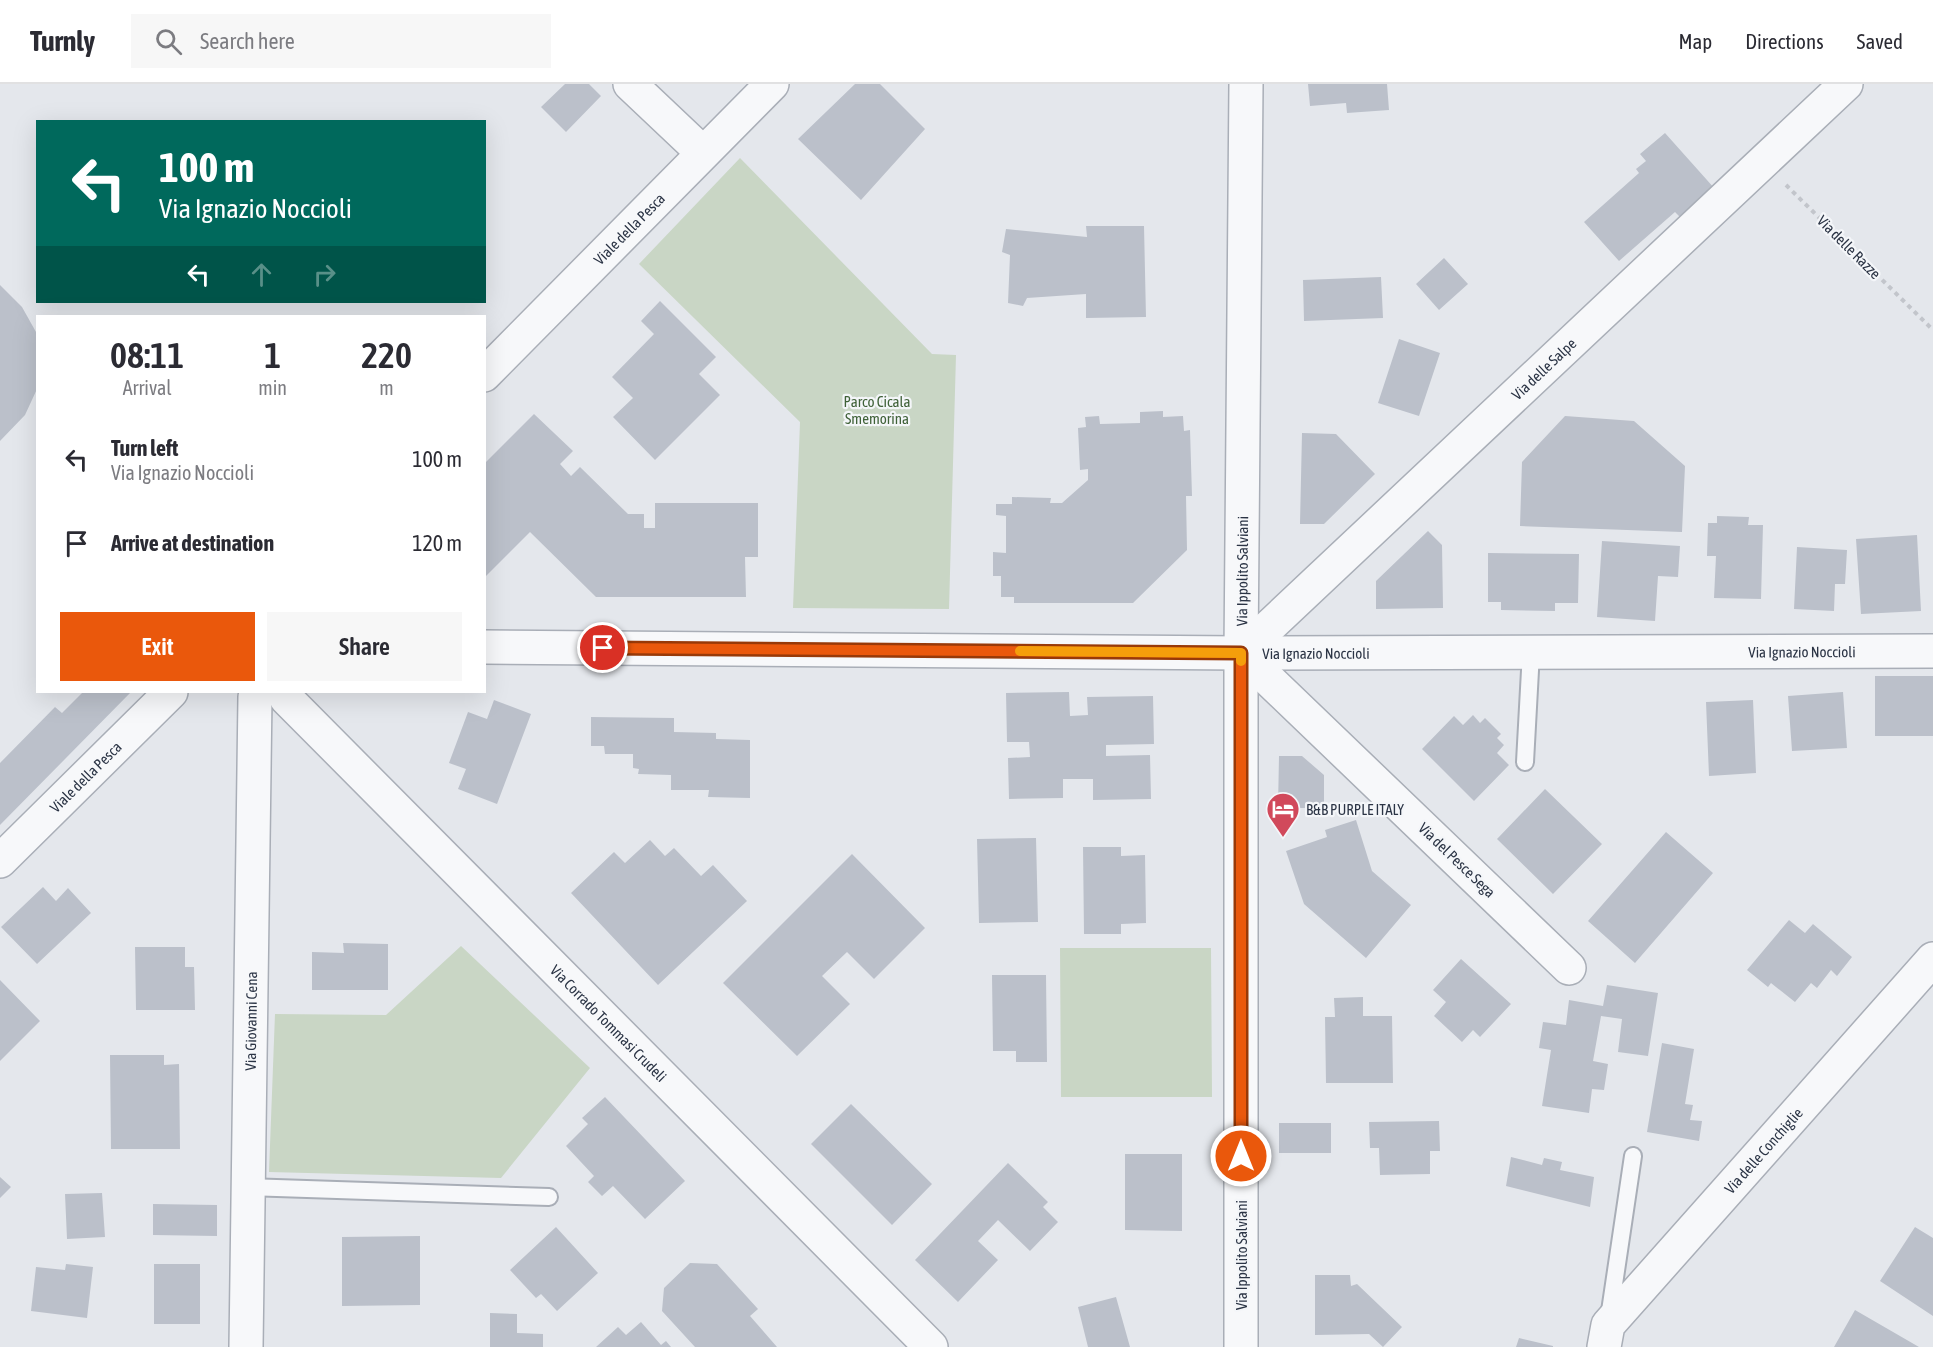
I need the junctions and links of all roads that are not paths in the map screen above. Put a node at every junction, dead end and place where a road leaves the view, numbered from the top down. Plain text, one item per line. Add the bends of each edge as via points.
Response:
1 (630, 84) edge
2 (772, 84) edge
3 (1246, 84) edge
4 (1846, 84) edge
5 (703, 153) junction
6 (486, 373) edge
7 (486, 648) edge
8 (1933, 651) edge
9 (1531, 652) junction
10 (1241, 653) junction
11 (170, 693) edge
12 (271, 695) edge
13 (1525, 762) dead end
14 (0, 861) edge
15 (1933, 959) edge
16 (1569, 968) dead end
17 (1633, 1156) dead end
18 (248, 1187) junction
19 (549, 1197) dead end
20 (1606, 1336) edge
21 (246, 1347) edge
22 (931, 1347) edge
23 (1241, 1347) edge

1 - 5 street
2 - 5 street, Viale della Pesca
3 - 10 street, Via Ippolito Salviani
4 - 10 street, Via delle Salpe
5 - 6 street, Viale della Pesca
7 - 10 street, Via Ignazio Noccioli
8 - 9 street, Via Ignazio Noccioli
9 - 10 street, Via Ignazio Noccioli
9 - 13 lane
10 - 16 street, Via del Pesce Sega
10 - 23 street, Via Ippolito Salviani
11 - 14 street, Viale della Pesca
12 - 18 street, Via Giovanni Cena
12 - 22 street, Via Corrado Tommasi Crudeli
15 - 20 street, Via delle Conchiglie
17 - 20 lane
18 - 19 lane
18 - 21 street, Via Giovanni Cena

